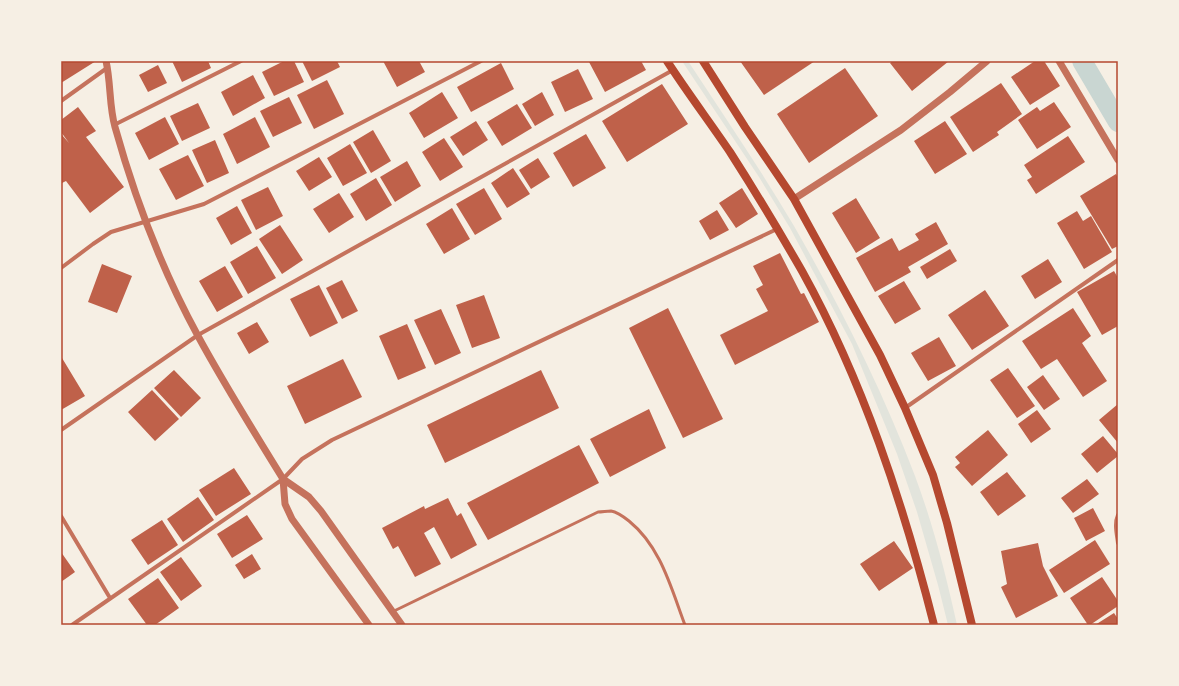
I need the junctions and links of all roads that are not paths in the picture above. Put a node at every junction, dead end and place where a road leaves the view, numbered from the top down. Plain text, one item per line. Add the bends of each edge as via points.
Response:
1 (241, 61) edge
2 (481, 61) edge
3 (667, 61) edge
4 (703, 61) edge
5 (987, 61) edge
6 (1060, 61) edge
7 (107, 65) edge
8 (673, 70) junction
9 (61, 101) edge
10 (114, 125) junction
11 (1118, 160) edge
12 (794, 199) junction
13 (146, 222) junction
14 (777, 229) junction
15 (1118, 260) edge
16 (61, 268) edge
17 (198, 336) junction
18 (905, 408) junction
19 (61, 430) edge
20 (283, 479) junction
21 (1118, 515) edge
22 (61, 516) edge
23 (1118, 543) edge
24 (110, 598) junction
25 (392, 612) junction
26 (72, 625) edge
27 (369, 625) edge
28 (402, 625) edge
29 (685, 625) edge
30 (934, 625) edge
31 (972, 625) edge

1 - 10 street
2 - 13 street via 204,204
3 - 8 main road
4 - 12 main road
5 - 12 street via 901,130
6 - 11 street
7 - 9 street
7 - 10 street
8 - 14 main road via 730,152
8 - 17 street
10 - 13 street
12 - 18 main road via 880,355
13 - 16 street via 111,232
13 - 17 street
14 - 20 street via 332,440 302,459
14 - 30 main road via 830,325 872,422 904,516
15 - 18 street
17 - 19 street
17 - 20 street
18 - 31 main road via 935,482 948,523
20 - 24 street
20 - 25 street via 309,497 321,511
20 - 27 street via 285,504 292,519
21 - 23 street
22 - 24 street
24 - 26 street
25 - 28 street
25 - 29 lane via 598,512 612,511 638,528 650,542 662,563

